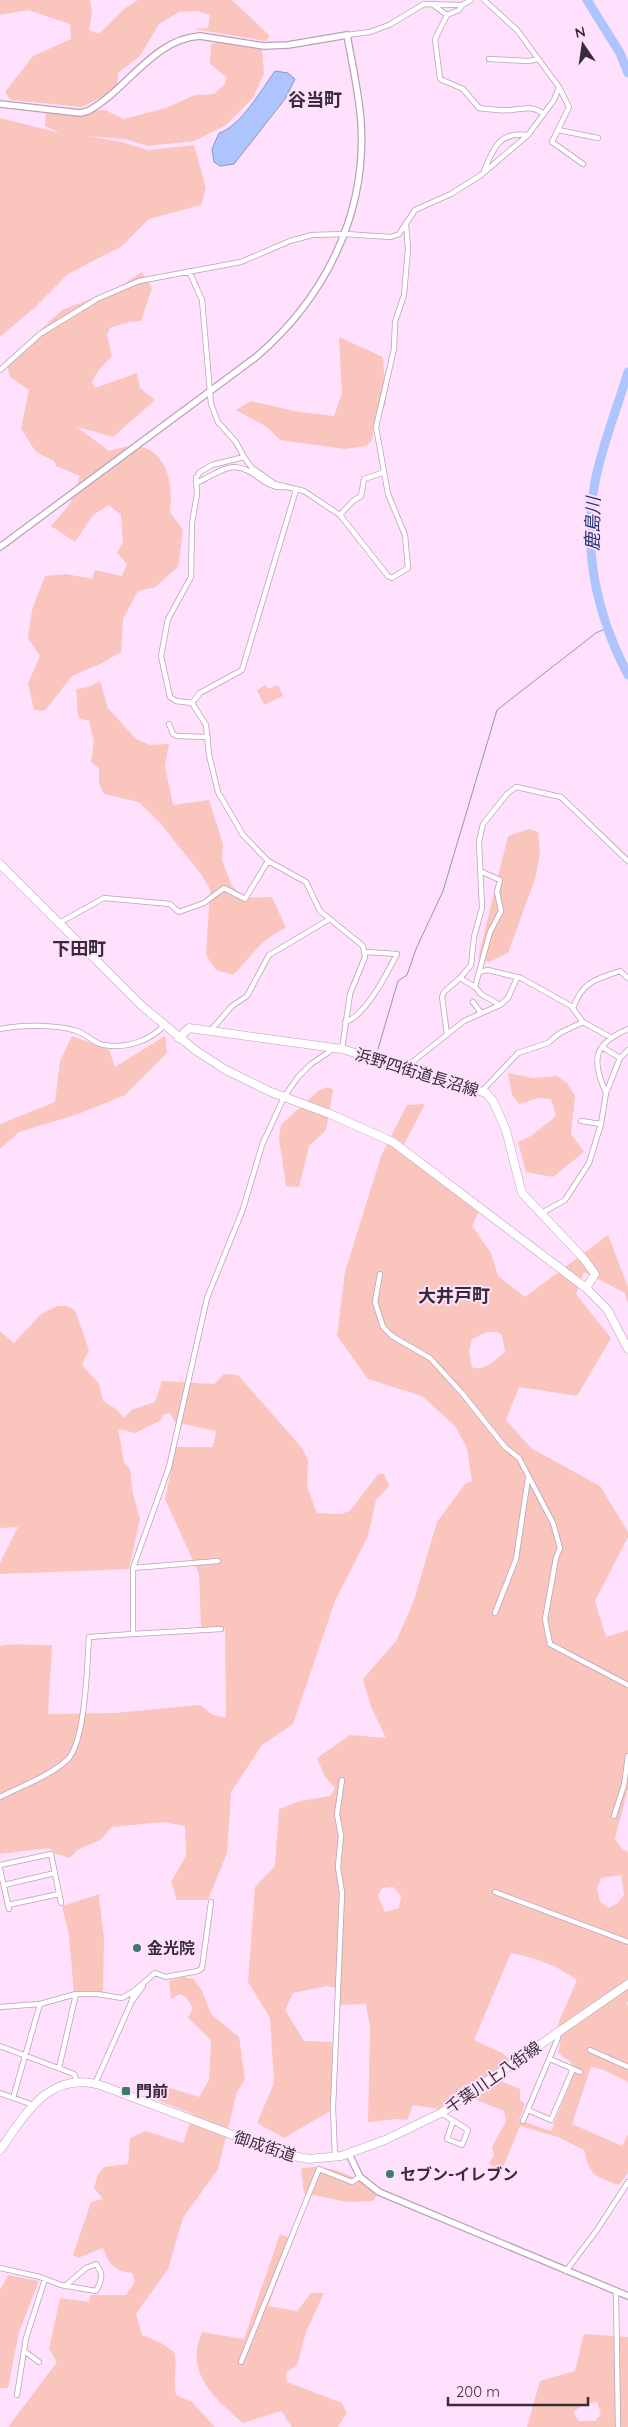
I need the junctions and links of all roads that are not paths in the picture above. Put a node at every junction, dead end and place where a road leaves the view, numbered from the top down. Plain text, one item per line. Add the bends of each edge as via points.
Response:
1 (471, 0) edge
2 (484, 0) edge
3 (431, 4) junction
4 (462, 5) junction
5 (446, 15) junction
6 (347, 35) junction
7 (489, 59) dead end
8 (538, 59) junction
9 (559, 87) junction
10 (0, 104) edge
11 (544, 114) junction
12 (558, 130) junction
13 (528, 135) junction
14 (598, 138) dead end
15 (584, 164) dead end
16 (483, 172) junction
17 (406, 224) junction
18 (344, 234) junction
19 (189, 271) junction
20 (0, 370) edge
21 (210, 389) junction
22 (244, 457) junction
23 (382, 473) junction
24 (198, 482) junction
25 (286, 487) junction
26 (296, 490) junction
27 (340, 515) junction
28 (0, 547) edge
29 (192, 703) junction
30 (169, 724) dead end
31 (208, 738) junction
32 (628, 860) edge
33 (268, 861) junction
34 (0, 864) edge
35 (480, 872) junction
36 (328, 920) junction
37 (59, 922) junction
38 (365, 952) junction
39 (479, 972) junction
40 (460, 978) junction
41 (517, 978) junction
42 (628, 978) edge
43 (476, 987) junction
44 (473, 1002) dead end
45 (500, 1005) junction
46 (573, 1008) junction
47 (481, 1013) junction
48 (345, 1022) junction
49 (583, 1022) junction
50 (164, 1025) junction
51 (0, 1029) edge
52 (628, 1029) edge
53 (211, 1030) junction
54 (447, 1034) junction
55 (610, 1037) junction
56 (179, 1038) junction
57 (332, 1047) junction
58 (602, 1047) junction
59 (342, 1049) junction
60 (628, 1050) edge
61 (620, 1058) junction
62 (406, 1067) junction
63 (482, 1091) junction
64 (606, 1094) junction
65 (284, 1097) junction
66 (581, 1121) dead end
67 (601, 1124) junction
68 (540, 1214) junction
69 (380, 1274) dead end
70 (586, 1288) junction
71 (628, 1349) edge
72 (528, 1478) junction
73 (218, 1561) dead end
74 (133, 1568) junction
75 (495, 1614) dead end
76 (222, 1629) dead end
77 (133, 1634) junction
78 (628, 1685) edge
79 (628, 1756) edge
80 (342, 1780) dead end
81 (0, 1797) edge
82 (614, 1816) dead end
83 (0, 1865) edge
84 (0, 1869) edge
85 (54, 1873) junction
86 (4, 1885) junction
87 (495, 1892) dead end
88 (59, 1894) junction
89 (61, 1902) dead end
90 (211, 1902) dead end
91 (628, 1942) edge
92 (146, 1982) junction
93 (628, 1984) edge
94 (134, 1991) junction
95 (76, 1994) junction
96 (131, 2003) junction
97 (40, 2004) junction
98 (0, 2007) edge
99 (558, 2033) junction
100 (0, 2046) edge
101 (590, 2050) dead end
102 (27, 2056) junction
103 (550, 2059) junction
104 (628, 2067) edge
105 (59, 2068) junction
106 (573, 2069) junction
107 (580, 2072) dead end
108 (77, 2082) junction
109 (95, 2084) junction
110 (0, 2093) edge
111 (13, 2098) junction
112 (33, 2104) junction
113 (528, 2110) junction
114 (441, 2113) junction
115 (452, 2121) junction
116 (523, 2121) dead end
117 (0, 2150) edge
118 (348, 2154) junction
119 (335, 2157) junction
120 (360, 2177) junction
121 (628, 2182) edge
122 (0, 2268) edge
123 (566, 2271) junction
124 (45, 2279) junction
125 (65, 2286) junction
126 (616, 2291) junction
127 (628, 2296) edge
128 (24, 2351) junction
129 (39, 2362) dead end
130 (240, 2362) dead end
131 (22, 2374) junction
132 (27, 2378) dead end
133 (17, 2395) dead end
134 (618, 2427) edge

1 - 4 street
2 - 8 street via 517,30
3 - 4 street
3 - 5 street
3 - 6 street via 424,4 389,25
4 - 5 street via 459,10
5 - 11 street via 435,39 440,79 463,89 479,108 510,110 529,107
6 - 10 street via 264,46 190,36 169,45 88,111
6 - 18 street via 361,121 362,148 360,176
7 - 8 street
8 - 9 street
9 - 11 street via 558,95
9 - 12 street via 569,106
11 - 13 street
12 - 14 street
12 - 15 street via 552,142
13 - 16 street
13 - 16 street via 506,136 491,154
16 - 17 street via 439,201 415,210
17 - 18 street via 399,234 391,237
17 - 23 street via 408,249 404,295 395,322 394,350 376,427
18 - 19 street via 302,237 241,262
18 - 21 street via 332,262 298,315 256,357
19 - 20 street via 139,281 97,299 40,334
19 - 21 street via 202,300
21 - 22 street via 215,416
21 - 28 street
22 - 24 street via 212,465 200,472 196,478
22 - 25 street via 275,484
23 - 27 street via 364,479 361,496
23 - 27 street via 405,535 407,571 392,578 388,576
24 - 25 street via 234,467 247,470 274,488
24 - 29 street via 192,523 192,577 168,619 161,656 170,698
25 - 26 street
26 - 27 street via 304,491
26 - 29 street via 242,670 200,693
29 - 31 street via 206,725
30 - 31 street via 173,734 178,736
31 - 33 street via 212,768 222,801 243,835
32 - 35 street via 561,797 516,787 483,824 479,842
33 - 36 street via 306,882
33 - 37 street via 245,899 224,888 204,903 179,912 170,904 104,898
34 - 37 main road
35 - 39 street via 500,880 497,892 501,911 490,932
35 - 40 street via 481,916 474,937 471,965
36 - 38 street via 363,946
36 - 53 street via 269,955 247,996 232,1006
37 - 50 main road
38 - 48 street via 350,994
38 - 48 street via 397,954 370,999 355,1017
39 - 41 street via 488,970
39 - 43 street
40 - 43 street
40 - 54 street via 442,997
41 - 45 street via 508,998
41 - 46 street
42 - 46 street via 620,971 586,984
43 - 45 street
44 - 47 street
45 - 47 street
46 - 49 street
47 - 54 street
48 - 59 street
49 - 55 street
49 - 63 street via 548,1043 518,1053
50 - 51 street via 155,1036 118,1045 103,1045 78,1031 67,1029 20,1025
50 - 56 main road
52 - 55 street
53 - 56 main road, 浜野四街道長沼線 via 190,1028
53 - 57 main road, 浜野四街道長沼線
54 - 62 street
55 - 58 street
56 - 65 main road via 226,1070
57 - 59 main road, 浜野四街道長沼線
57 - 65 street via 298,1077
58 - 61 street
58 - 64 street via 596,1061
59 - 62 main road, 浜野四街道長沼線
60 - 61 street
61 - 64 street
62 - 63 main road, 浜野四街道長沼線
63 - 68 main road, 浜野四街道長沼線 via 493,1101 506,1130 522,1192
64 - 67 street
65 - 70 main road via 393,1142
65 - 74 street via 262,1145 243,1208 208,1298 169,1467
66 - 67 street
67 - 68 street via 589,1162 578,1182 565,1200
68 - 70 main road, 浜野四街道長沼線 via 596,1274
69 - 72 street via 375,1302 383,1327 392,1336 430,1358 505,1447 519,1458
70 - 71 main road via 608,1309
72 - 75 street via 516,1559
72 - 78 street via 542,1499 559,1543 545,1619 550,1644
73 - 74 street
74 - 77 street
76 - 77 street
77 - 81 street via 89,1637 82,1722 71,1755 56,1768
79 - 82 street via 624,1785
80 - 119 street via 337,1814 341,1836 338,1860 342,1893 333,2099
83 - 85 street via 50,1854
84 - 86 street
85 - 86 street
85 - 88 street
86 - 88 street via 9,1907
87 - 91 street
88 - 89 street
90 - 92 street via 202,1968 198,1972 166,1976 155,1973
92 - 94 street
92 - 96 street
93 - 99 main road, 千葉川上八街線
94 - 95 street via 122,1998
94 - 96 street
95 - 97 street
95 - 105 street
96 - 109 street
97 - 98 street
97 - 102 street
99 - 103 street
99 - 114 main road, 千葉川上八街線
100 - 102 street
101 - 104 street
102 - 105 street
102 - 111 street
103 - 106 street
103 - 113 street
105 - 108 street via 74,2074
106 - 107 street
106 - 113 street via 551,2120
108 - 109 main road, 御成街道
108 - 112 main road via 51,2090
109 - 119 main road, 御成街道 via 283,2154 310,2159
110 - 111 street
111 - 112 street
112 - 117 main road
113 - 116 street
114 - 115 street
114 - 118 main road, 千葉川上八街線
115 - 115 street via 468,2130 462,2145 446,2139
118 - 119 main road, 御成街道
118 - 120 street
120 - 123 street via 379,2192
120 - 130 street via 352,2182 320,2169
121 - 123 street
122 - 124 street
123 - 126 street
124 - 125 street
124 - 128 street
125 - 125 street via 86,2268 96,2264 100,2269 102,2279 96,2291
126 - 127 street
126 - 134 street
128 - 129 street
128 - 131 street
131 - 132 street
131 - 133 street

